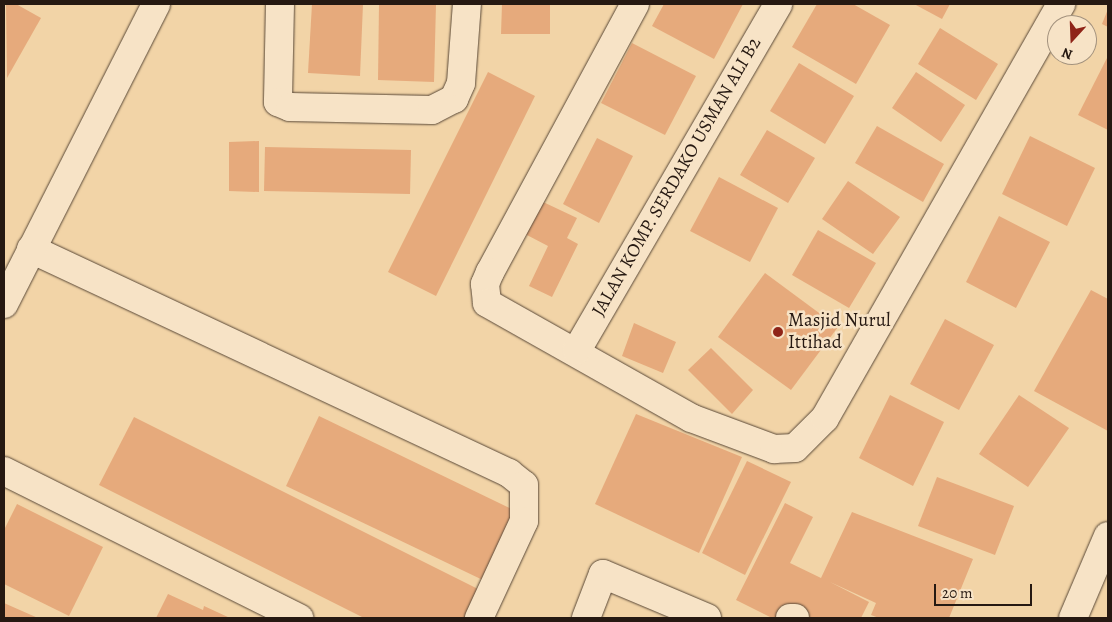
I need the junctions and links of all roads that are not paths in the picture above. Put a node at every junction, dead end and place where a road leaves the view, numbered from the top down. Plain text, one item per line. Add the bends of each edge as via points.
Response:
1 (156, 4) edge
2 (280, 4) edge
3 (467, 4) edge
4 (635, 4) edge
5 (778, 4) edge
6 (1061, 4) edge
7 (31, 249) junction
8 (4, 304) edge
9 (577, 350) junction
10 (4, 471) edge
11 (1108, 536) edge
12 (299, 618) edge
13 (479, 618) edge
14 (586, 618) edge
15 (708, 618) edge
16 (790, 618) edge
17 (795, 618) edge
18 (1073, 618) edge

1 - 7 street
2 - 3 street via 278,102 290,107 432,110 454,98 461,83
4 - 9 street via 485,284 488,303
5 - 9 street, JALAN KOMP. SERDAKO USMAN ALI B2
6 - 9 street via 825,418 795,448 774,449 691,418
7 - 8 street
7 - 13 street via 509,473 524,485 524,521
10 - 12 street
11 - 18 street
14 - 15 street via 603,574
16 - 17 street

